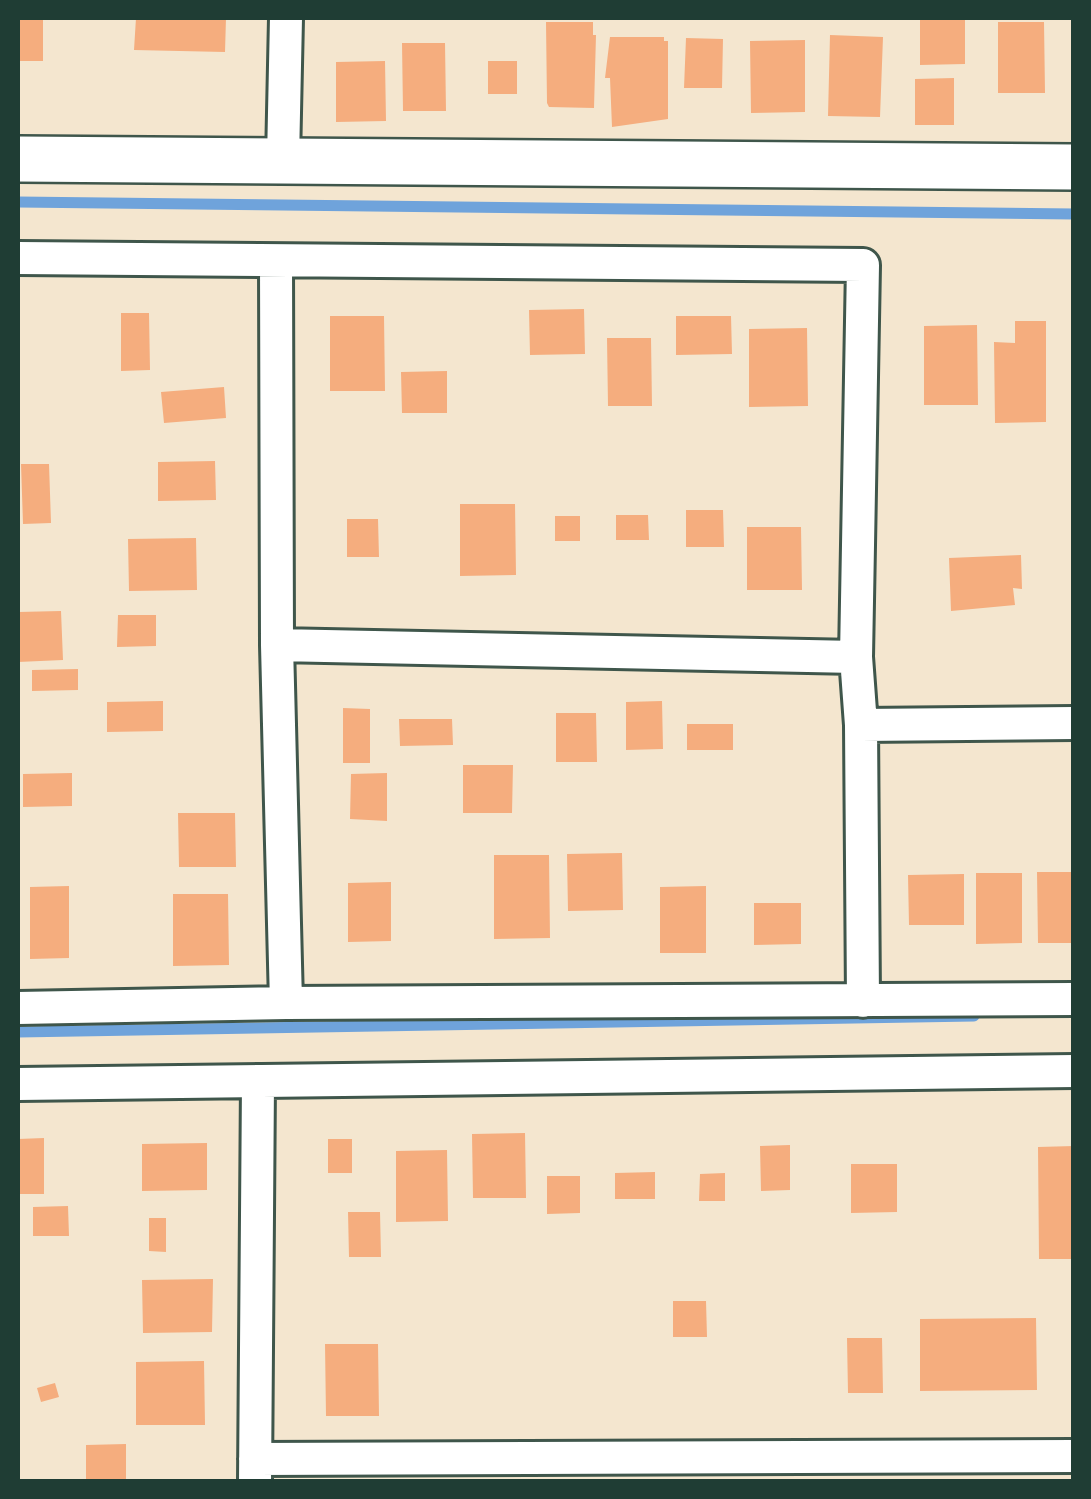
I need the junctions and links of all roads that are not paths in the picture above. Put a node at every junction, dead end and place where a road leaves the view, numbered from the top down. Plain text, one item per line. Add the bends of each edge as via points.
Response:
1 (286, 18) edge
2 (18, 159) edge
3 (283, 160) junction
4 (1074, 167) edge
5 (18, 258) edge
6 (276, 262) junction
7 (278, 646) junction
8 (856, 658) junction
9 (1074, 724) edge
10 (860, 725) junction
11 (1074, 999) edge
12 (864, 1001) junction
13 (286, 1003) junction
14 (18, 1008) edge
15 (1074, 1071) edge
16 (258, 1081) junction
17 (18, 1084) edge
18 (1074, 1456) edge
19 (255, 1470) edge

1 - 3 street
2 - 3 street
3 - 4 street
5 - 6 street
6 - 7 street
6 - 8 street via 862,265
7 - 8 street
7 - 13 street
8 - 10 street
9 - 10 street
10 - 12 street
11 - 12 street
12 - 13 street
13 - 14 street
15 - 16 street
16 - 17 street
16 - 19 street
18 - 19 street

